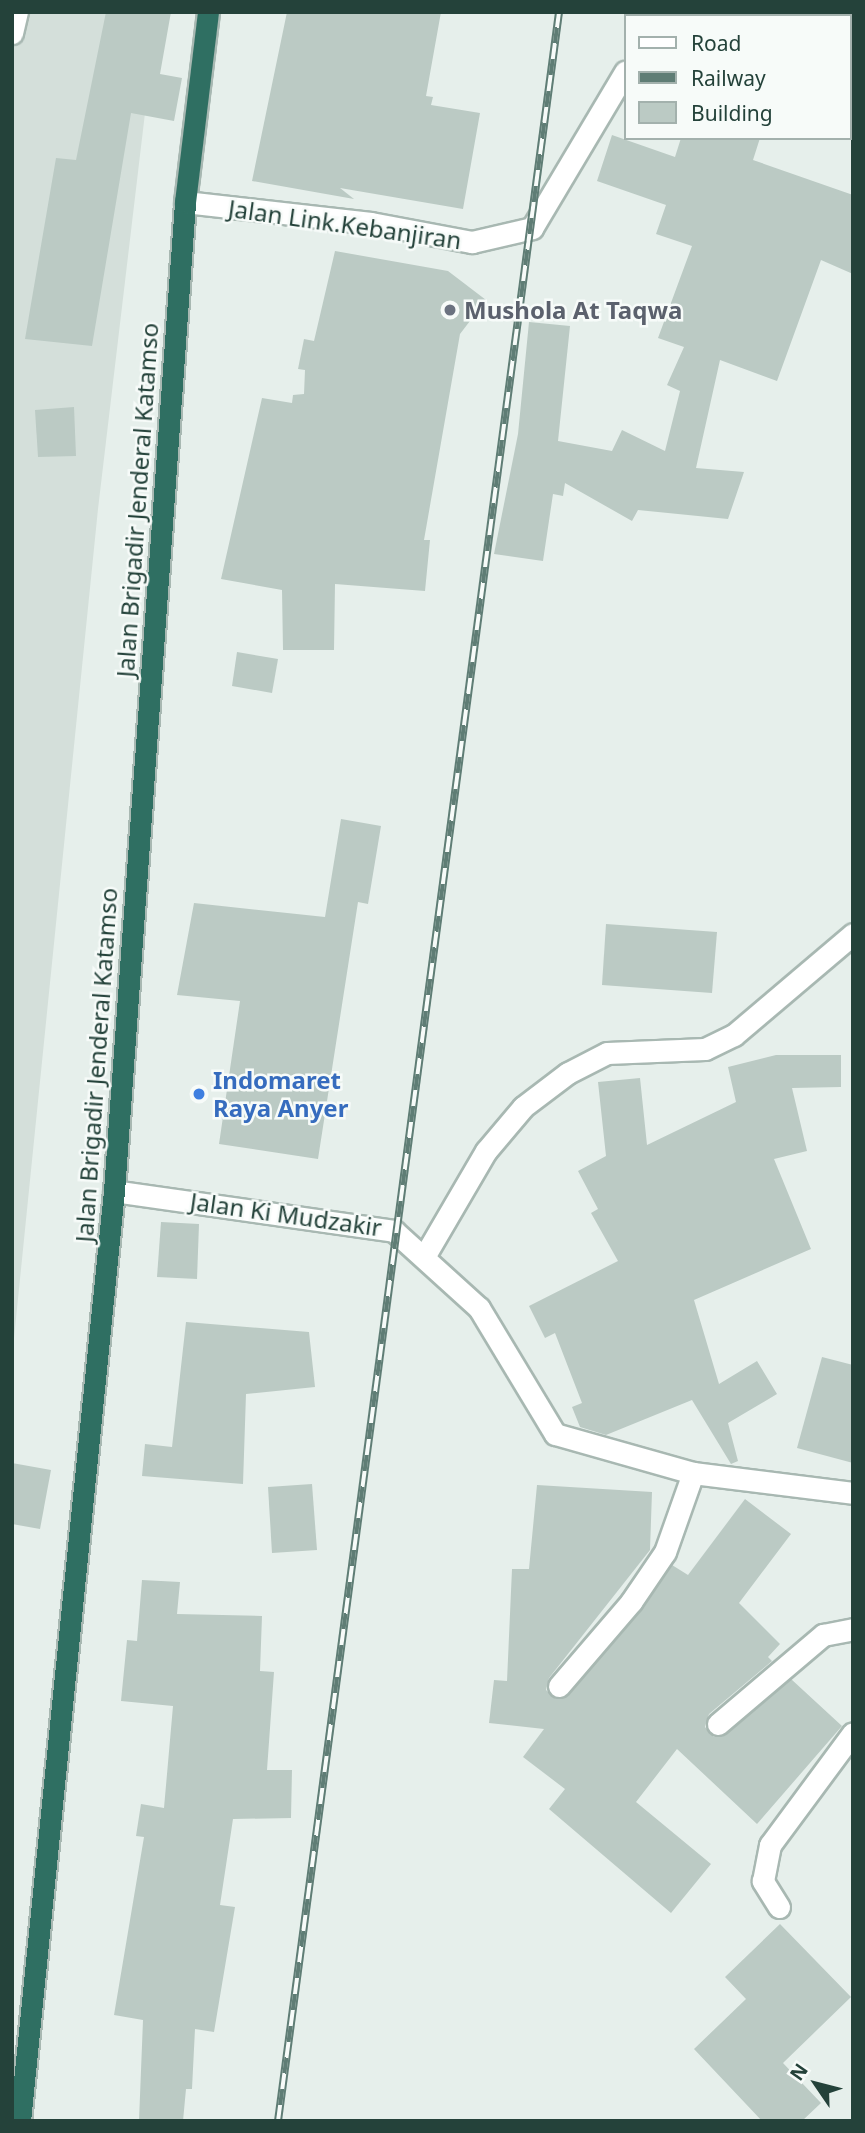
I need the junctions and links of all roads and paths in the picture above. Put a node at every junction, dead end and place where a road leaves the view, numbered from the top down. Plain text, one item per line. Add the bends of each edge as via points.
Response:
1 (17, 12) edge
2 (208, 12) edge
3 (12, 33) edge
4 (624, 74) edge
5 (185, 202) junction
6 (853, 934) edge
7 (114, 1191) junction
8 (424, 1257) junction
9 (692, 1473) junction
10 (853, 1493) edge
11 (853, 1629) edge
12 (559, 1686) dead end
13 (718, 1724) dead end
14 (853, 1733) edge
15 (779, 1907) dead end
16 (20, 2121) edge

1 - 3 street
2 - 5 highway, Jalan Brigadir Jenderal Katamso
4 - 5 street, Jalan Link.Kebanjiran via 532,228 472,242 371,223
5 - 7 highway, Jalan Brigadir Jenderal Katamso
6 - 8 street via 724,1040 705,1049 607,1053 568,1073 523,1107 486,1151
7 - 8 street, Jalan Ki Mudzakir via 394,1231
7 - 16 highway, Jalan Brigadir Jenderal Katamso
8 - 9 street, Jalan Ki Mudzakir via 478,1308 555,1434
9 - 10 street, Jalan Ki Mudzakir
9 - 12 street via 665,1552 631,1602
11 - 13 street via 823,1635
14 - 15 street via 770,1844 763,1881

